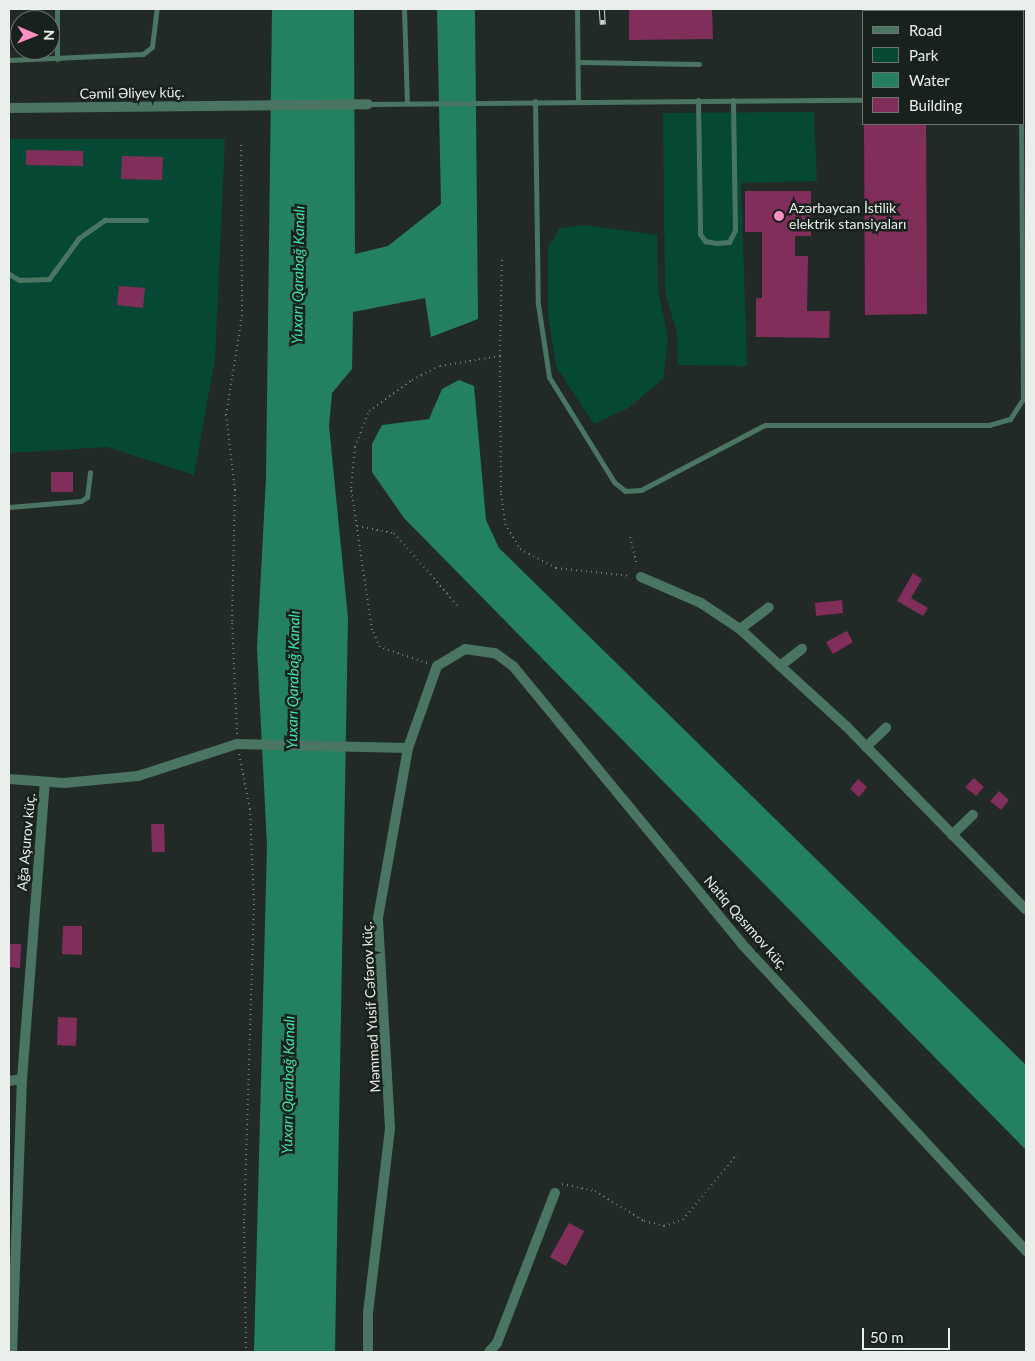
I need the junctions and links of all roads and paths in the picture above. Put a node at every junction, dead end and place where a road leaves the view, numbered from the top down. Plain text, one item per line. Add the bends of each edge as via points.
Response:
1 (157, 9) edge
2 (404, 9) edge
3 (578, 9) edge
4 (60, 59) edge
5 (578, 62) junction
6 (699, 64) dead end
7 (578, 100) junction
8 (698, 100) junction
9 (733, 100) junction
10 (862, 100) edge
11 (535, 101) junction
12 (407, 102) junction
13 (368, 104) joint
14 (9, 108) edge
15 (1021, 125) edge
16 (146, 220) dead end
17 (502, 256) dead end
18 (9, 274) edge
19 (500, 356) junction
20 (90, 472) dead end
21 (9, 506) edge
22 (358, 526) junction
23 (630, 537) dead end
24 (641, 577) junction
25 (458, 606) dead end
26 (769, 607) dead end
27 (740, 629) junction
28 (802, 649) dead end
29 (437, 666) junction
30 (780, 666) junction
31 (886, 728) dead end
32 (866, 747) junction
33 (408, 748) junction
34 (9, 780) edge
35 (45, 783) junction
36 (973, 815) dead end
37 (952, 834) junction
38 (1026, 910) edge
39 (22, 1079) junction
40 (9, 1081) edge
41 (737, 1154) dead end
42 (554, 1193) joint
43 (11, 1241) edge
44 (1026, 1251) edge
45 (12, 1352) edge
46 (369, 1352) edge
47 (489, 1352) edge

1 - 4 lane via 152,47 143,54
2 - 12 lane
3 - 5 lane
5 - 6 lane
5 - 7 lane
7 - 8 lane
7 - 11 lane
8 - 9 lane
8 - 9 lane via 700,234 705,241 716,243 729,242 735,230
9 - 10 lane
11 - 12 lane
11 - 15 lane via 538,304 549,377 614,482 626,491 641,490 765,425 989,425 1010,419 1023,399
12 - 13 lane
13 - 14 street, Cəmil Əliyev küç.
16 - 18 lane via 105,220 79,238 49,279 19,280
17 - 19 path
19 - 22 path via 440,366 412,380 369,411 354,463 351,488
19 - 24 path via 501,494 505,524 520,549 556,568
20 - 21 lane via 87,497 81,501
22 - 25 path via 394,533
22 - 29 path via 372,630 380,647
23 - 24 path
24 - 27 street via 701,603
26 - 27 street
27 - 30 street
28 - 30 street
29 - 33 street, Məmməd Yusif Cəfərov küç.
29 - 44 street, Natiq Qasımov küç. via 455,651 479,649 512,666 593,758 741,943
30 - 32 street
31 - 32 street
32 - 37 street
33 - 35 street via 370,744 262,743 222,747 159,773
33 - 46 street, Məmməd Yusif Cəfərov küç. via 378,918 390,1128 368,1313
34 - 35 street
35 - 39 street, Ağa Aşurov küç.
36 - 37 street
37 - 38 street
39 - 40 street
39 - 43 street, Ağa Aşurov küç.
41 - 42 path via 684,1220 664,1226 644,1221 579,1185 560,1185
42 - 47 street via 497,1343
43 - 45 street, Ağa Aşurov küç.

